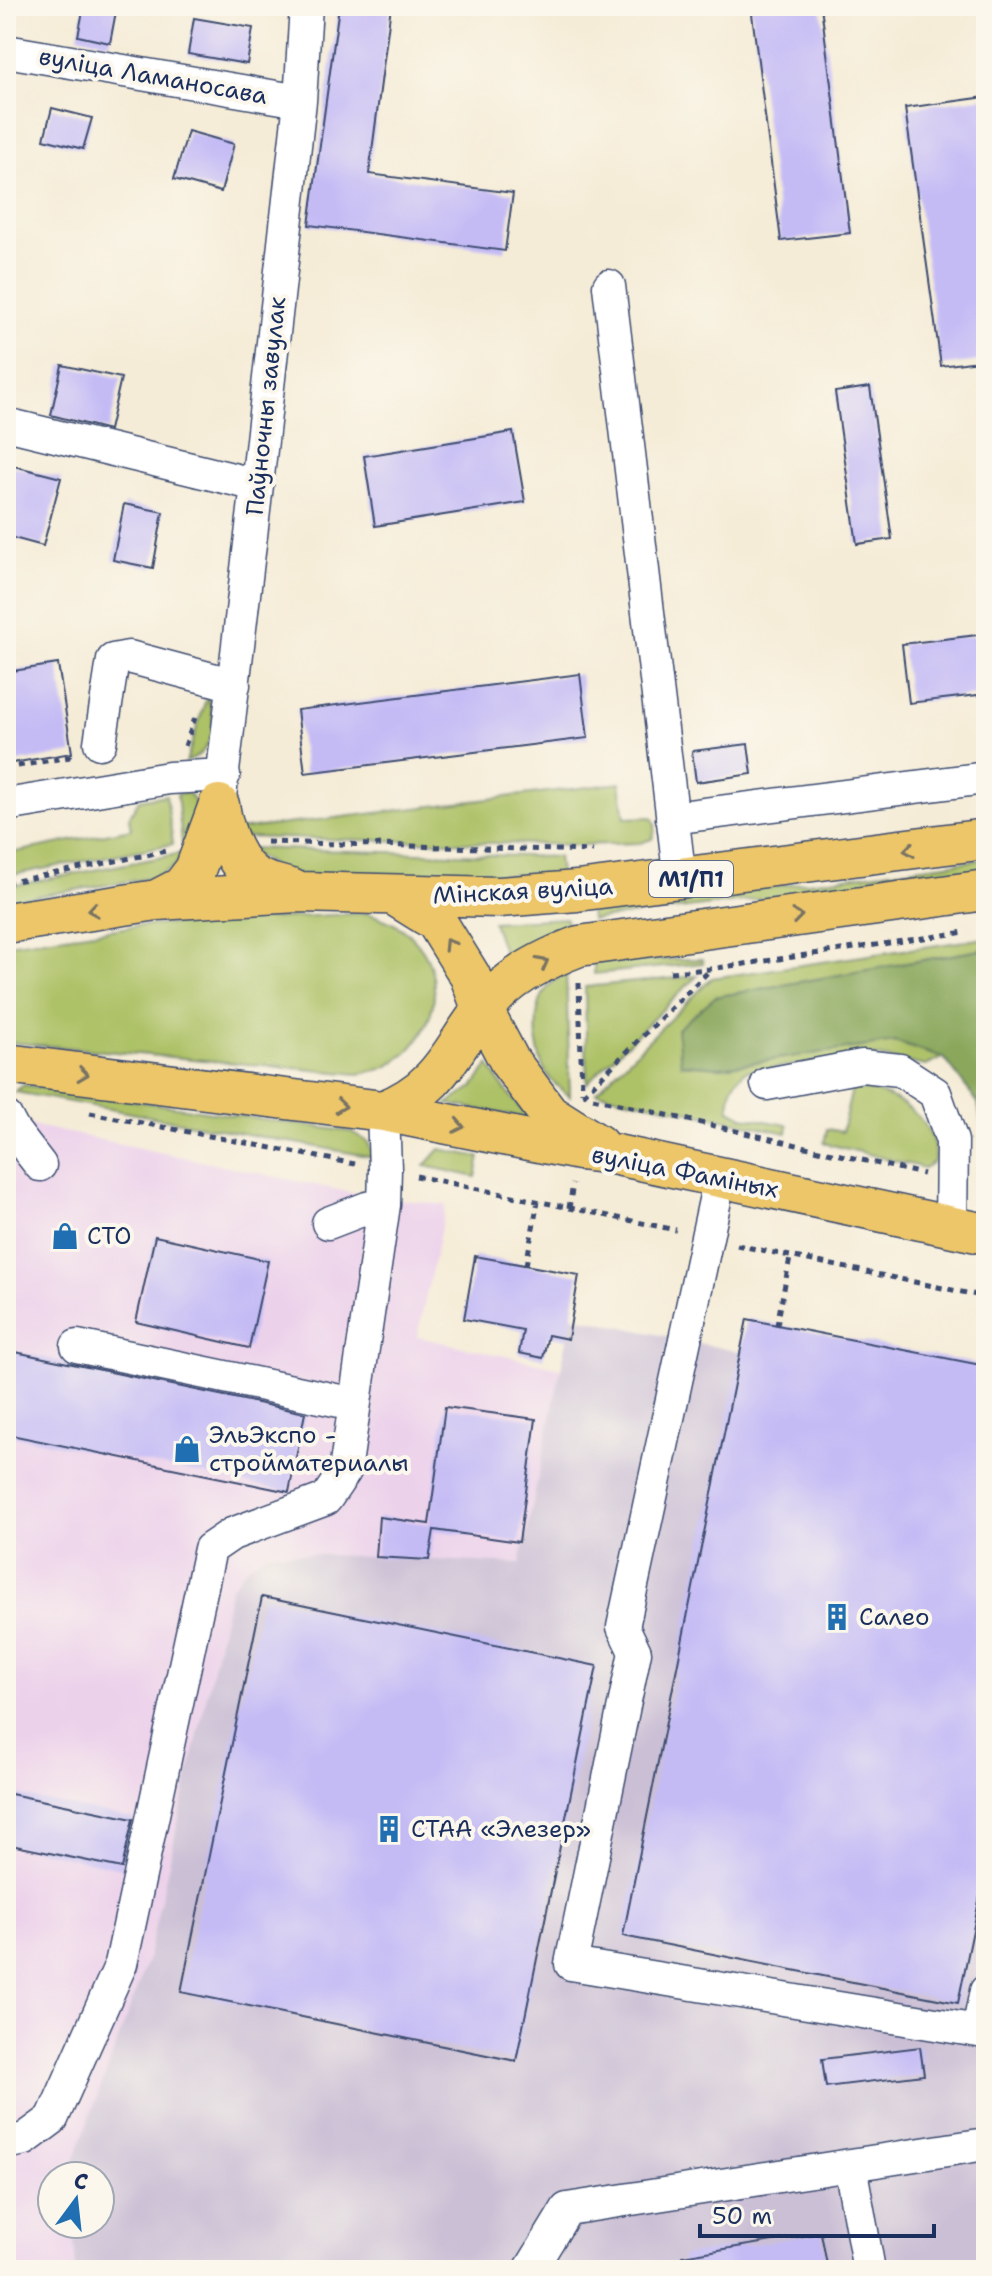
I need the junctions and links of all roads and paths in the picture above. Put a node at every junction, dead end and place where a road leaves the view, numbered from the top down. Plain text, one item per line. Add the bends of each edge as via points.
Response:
1 (306, 6) edge
2 (6, 51) edge
3 (300, 101) junction
4 (609, 286) dead end
5 (6, 424) edge
6 (257, 485) junction
7 (222, 682) junction
8 (100, 743) dead end
9 (180, 760) dead end
10 (986, 778) edge
11 (221, 790) junction
12 (6, 805) edge
13 (672, 818) junction
14 (986, 839) edge
15 (218, 844) junction
16 (605, 850) dead end
17 (578, 851) junction
18 (680, 880) junction
19 (6, 883) edge
20 (986, 890) edge
21 (577, 891) junction
22 (299, 892) junction
23 (394, 895) junction
24 (157, 900) junction
25 (6, 923) edge
26 (971, 931) dead end
27 (579, 946) junction
28 (710, 969) junction
29 (667, 973) dead end
30 (483, 1011) junction
31 (6, 1064) edge
32 (767, 1084) dead end
33 (383, 1111) junction
34 (83, 1112) dead end
35 (6, 1117) edge
36 (588, 1134) junction
37 (40, 1165) dead end
38 (887, 1165) dead end
39 (385, 1169) junction
40 (720, 1177) junction
41 (538, 1201) junction
42 (384, 1205) junction
43 (569, 1208) junction
44 (328, 1223) dead end
45 (968, 1231) edge
46 (707, 1238) junction
47 (790, 1258) junction
48 (526, 1265) dead end
49 (986, 1297) edge
50 (777, 1325) dead end
51 (77, 1346) dead end
52 (354, 1404) junction
53 (986, 1991) edge
54 (6, 2143) edge
55 (986, 2144) edge
56 (850, 2165) junction
57 (530, 2270) edge
58 (869, 2270) edge

1 - 3 street, Паўночны завулак
2 - 3 street, вуліца Ламаносава
3 - 6 street, Паўночны завулак
4 - 13 street
5 - 6 street
6 - 7 street, Паўночны завулак
7 - 8 street via 129,657 113,660
7 - 9 path
7 - 11 street, Паўночны завулак
10 - 13 street
11 - 12 street via 169,778
11 - 15 main road via 223,828
13 - 18 street
14 -> 18 main road, Мінская вуліца / М1/П1
15 - 17 path
15 - 19 path
15 - 22 main road via 258,880
15 - 24 main road via 182,887
16 - 17 path
17 - 21 path
18 - 21 main road, Мінская вуліца / М1/П1
27 -> 20 main road, М1/П1
21 - 23 main road, Мінская вуліца / М1/П1 via 499,897
22 - 23 main road, М1/П1
22 - 24 main road, М1/П1
30 -> 23 main road via 470,976 436,921
24 -> 25 main road, М1/П1
26 - 28 path
30 -> 27 main road, М1/П1 via 512,980
27 - 36 path
28 - 29 path
28 - 36 path
30 - 33 main road, М1/П1 via 444,1068 406,1101
30 - 36 main road via 510,1062 549,1114
31 -> 33 main road, вуліца Фаміных
32 - 45 street via 862,1066 900,1070 935,1093 952,1141
33 -> 36 main road, вуліца Фаміных
33 - 39 street
34 - 39 path
35 - 37 street
36 - 38 path
36 - 40 main road, вуліца Фаміных
36 - 43 path
39 - 41 path
39 - 42 street
40 - 45 main road, вуліца Фаміных
40 - 46 street
41 - 43 path
41 - 48 path
42 - 44 street
42 - 52 street
43 - 46 path
46 - 47 path
46 - 53 street via 623,1627 635,1652 571,1964 978,2031
47 - 49 path
47 - 50 path
51 - 52 street
52 - 54 street via 345,1471 326,1499 232,1534 210,1549 121,1964 52,2119 25,2139
55 - 56 street
56 - 57 street via 567,2209
56 - 58 street

